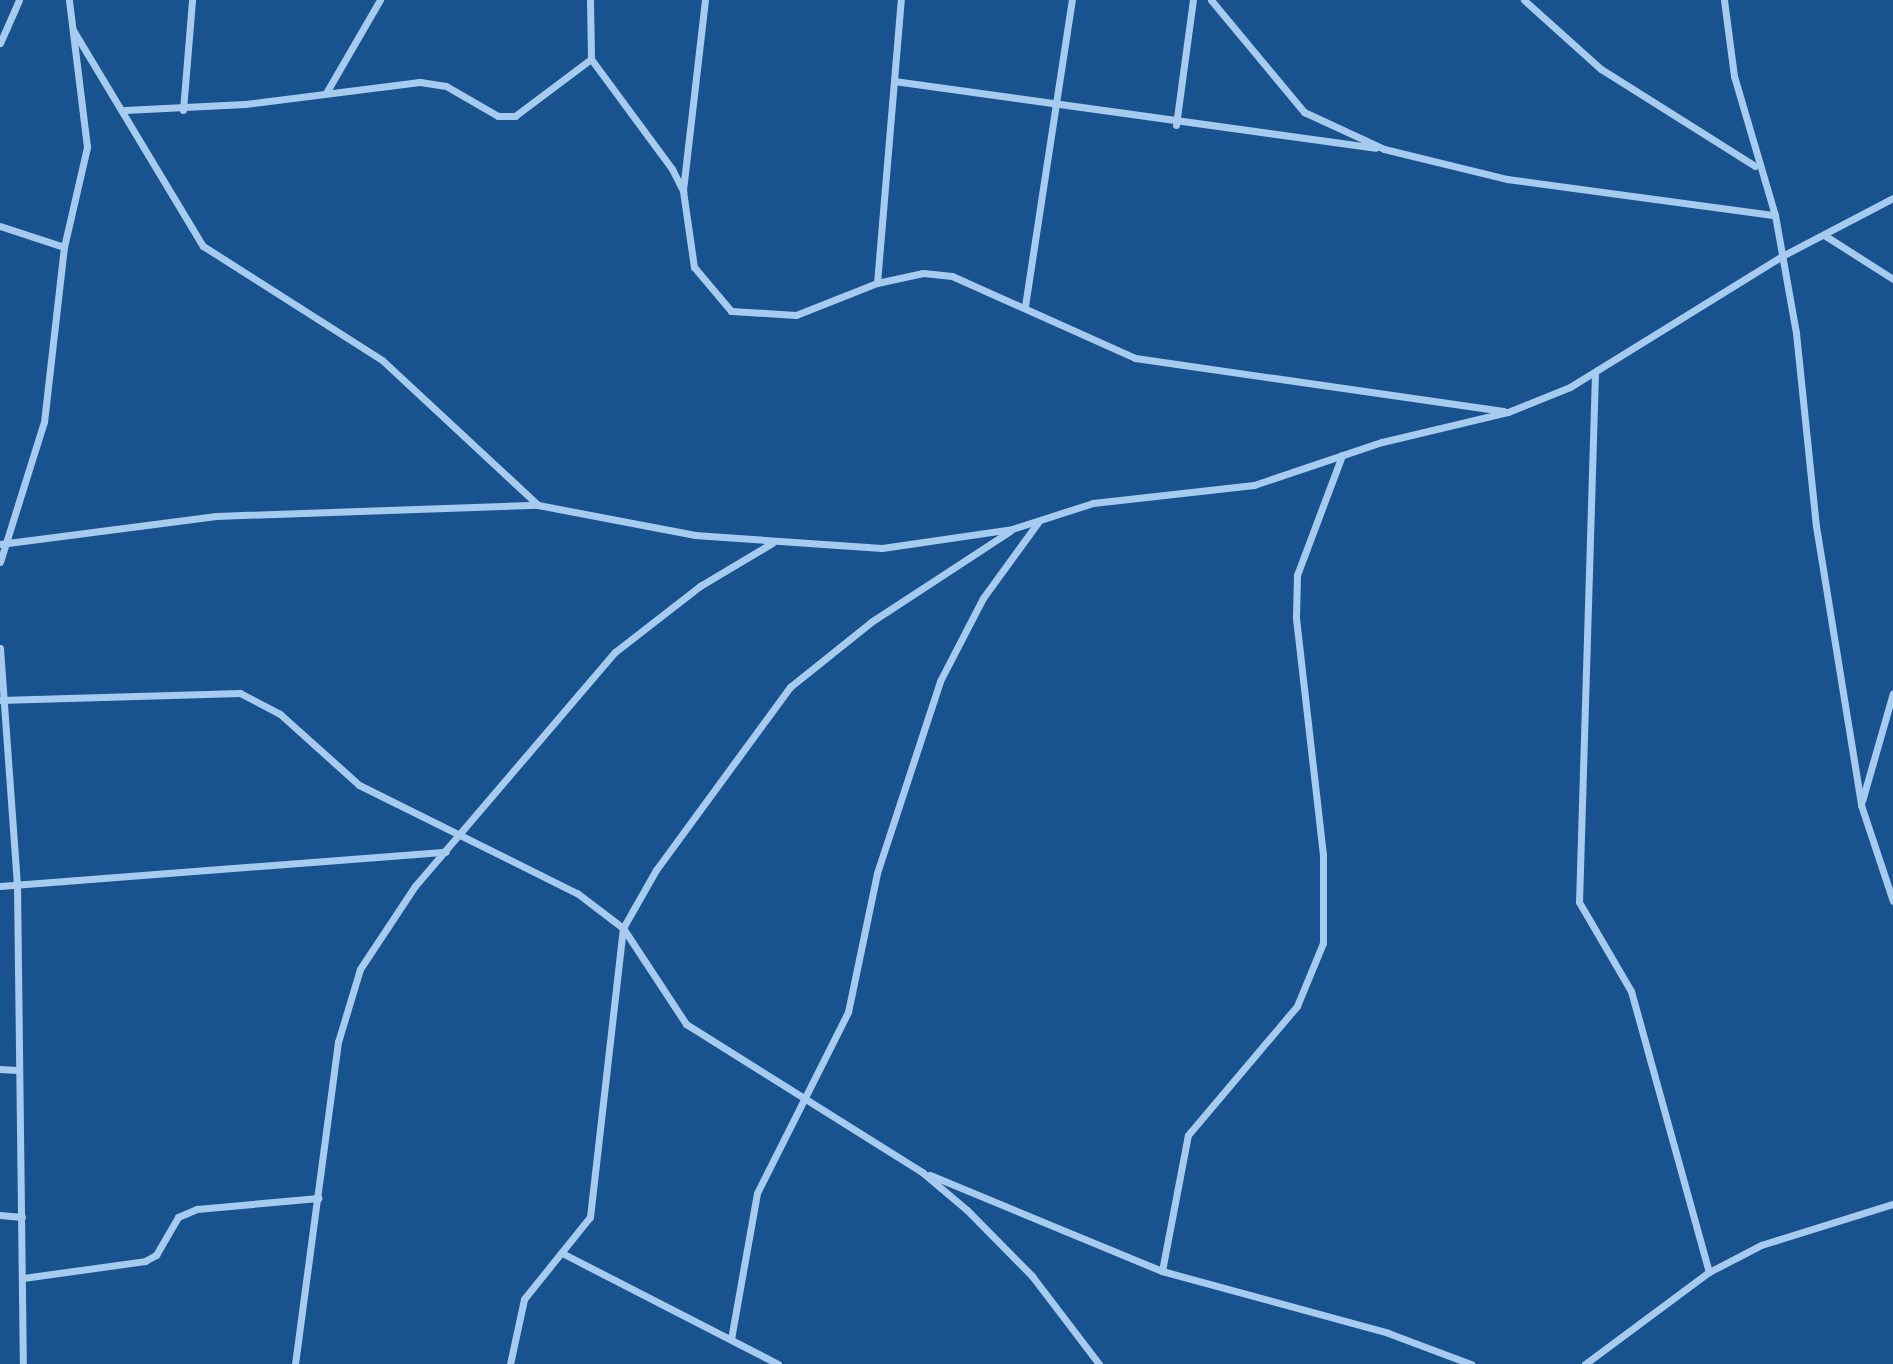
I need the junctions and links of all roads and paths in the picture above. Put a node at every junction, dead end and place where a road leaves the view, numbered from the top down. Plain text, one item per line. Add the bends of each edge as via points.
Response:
1 (19, 0) edge
2 (69, 0) edge
3 (192, 0) edge
4 (380, 0) edge
5 (590, 0) edge
6 (705, 0) edge
7 (901, 0) edge
8 (1072, 0) edge
9 (1193, 0) edge
10 (1212, 0) edge
11 (1524, 0) edge
12 (1724, 0) edge
13 (73, 30) junction
14 (0, 43) edge
15 (591, 60) junction
16 (894, 81) junction
17 (326, 93) junction
18 (1053, 102) junction
19 (125, 110) junction
20 (183, 110) junction
21 (1177, 125) junction
22 (1384, 149) junction
23 (1755, 166) junction
24 (683, 191) junction
25 (1893, 198) edge
26 (1775, 215) junction
27 (0, 226) edge
28 (1824, 235) junction
29 (64, 247) junction
30 (1782, 256) junction
31 (1893, 279) edge
32 (877, 283) junction
33 (1026, 306) junction
34 (1595, 373) junction
35 (1508, 412) junction
36 (1342, 456) junction
37 (538, 505) junction
38 (1039, 520) junction
39 (1012, 529) junction
40 (1, 543) edge
41 (773, 543) junction
42 (0, 562) edge
43 (0, 648) edge
44 (1893, 693) edge
45 (3, 699) edge
46 (1861, 805) junction
47 (460, 834) junction
48 (446, 852) junction
49 (17, 885) junction
50 (0, 886) edge
51 (1893, 901) edge
52 (623, 928) junction
53 (0, 1069) edge
54 (17, 1070) junction
55 (804, 1098) junction
56 (922, 1172) junction
57 (318, 1198) junction
58 (1893, 1204) edge
59 (0, 1215) edge
60 (22, 1217) junction
61 (562, 1253) junction
62 (1162, 1270) junction
63 (1709, 1272) junction
64 (23, 1278) junction
65 (731, 1339) junction
66 (23, 1364) edge
67 (295, 1364) edge
68 (510, 1364) edge
69 (778, 1364) edge
70 (1099, 1364) edge
71 (1471, 1364) edge
72 (1584, 1364) edge

1 - 14 street
2 - 13 street
3 - 20 street
4 - 17 street
5 - 15 street
6 - 24 street
7 - 16 street
8 - 18 street
9 - 21 street
10 - 22 street via 1304,112
11 - 23 street via 1601,69
12 - 23 street via 1724,30
13 - 19 street
13 - 29 street via 87,147
15 - 17 street via 515,116 498,116 433,82
15 - 24 street via 656,144
16 - 18 street
16 - 32 street
17 - 20 street
18 - 21 street
18 - 33 street
19 - 20 street
19 - 37 street via 204,246 382,360
21 - 22 street
22 - 26 street via 1507,179
23 - 26 street
24 - 32 street via 694,267 731,312 764,317 807,313
25 - 28 street
26 - 30 street
27 - 29 street
28 - 30 street
28 - 31 street
29 - 40 street via 44,422
30 - 34 street
30 - 46 street
32 - 33 street via 923,273 952,276
33 - 35 street via 1135,358 1182,369
34 - 35 street
34 - 63 street via 1579,902 1632,991
35 - 36 street
36 - 38 street via 1254,485 1093,503
36 - 62 street via 1297,575 1296,617 1323,855 1323,943 1297,1006 1188,1135
37 - 40 street via 216,516
37 - 41 street via 695,535
38 - 39 street
38 - 55 street via 983,598 940,681 877,873 858,982
39 - 41 street via 881,548
39 - 52 street via 871,622 790,687 673,845
40 - 42 street
41 - 47 street via 700,586 615,652
43 - 45 street
44 - 46 street
45 - 47 street via 240,693 280,714 359,785
45 - 49 street
46 - 51 street
47 - 48 street
47 - 52 street via 577,893
48 - 49 street
48 - 57 street via 385,926 345,1006
49 - 50 street
49 - 54 street
52 - 55 street via 686,1024
52 - 61 street via 596,1198 579,1236
53 - 54 street
54 - 60 street
55 - 56 street
55 - 65 street via 757,1193
56 - 62 street
56 - 70 street via 1032,1276
57 - 64 street via 197,1209 178,1217 163,1245 145,1261
57 - 67 street
58 - 63 street via 1761,1245
59 - 60 street
60 - 64 street
61 - 65 street
61 - 68 street via 524,1299
62 - 71 street via 1388,1333
63 - 72 street
64 - 66 street
65 - 69 street

